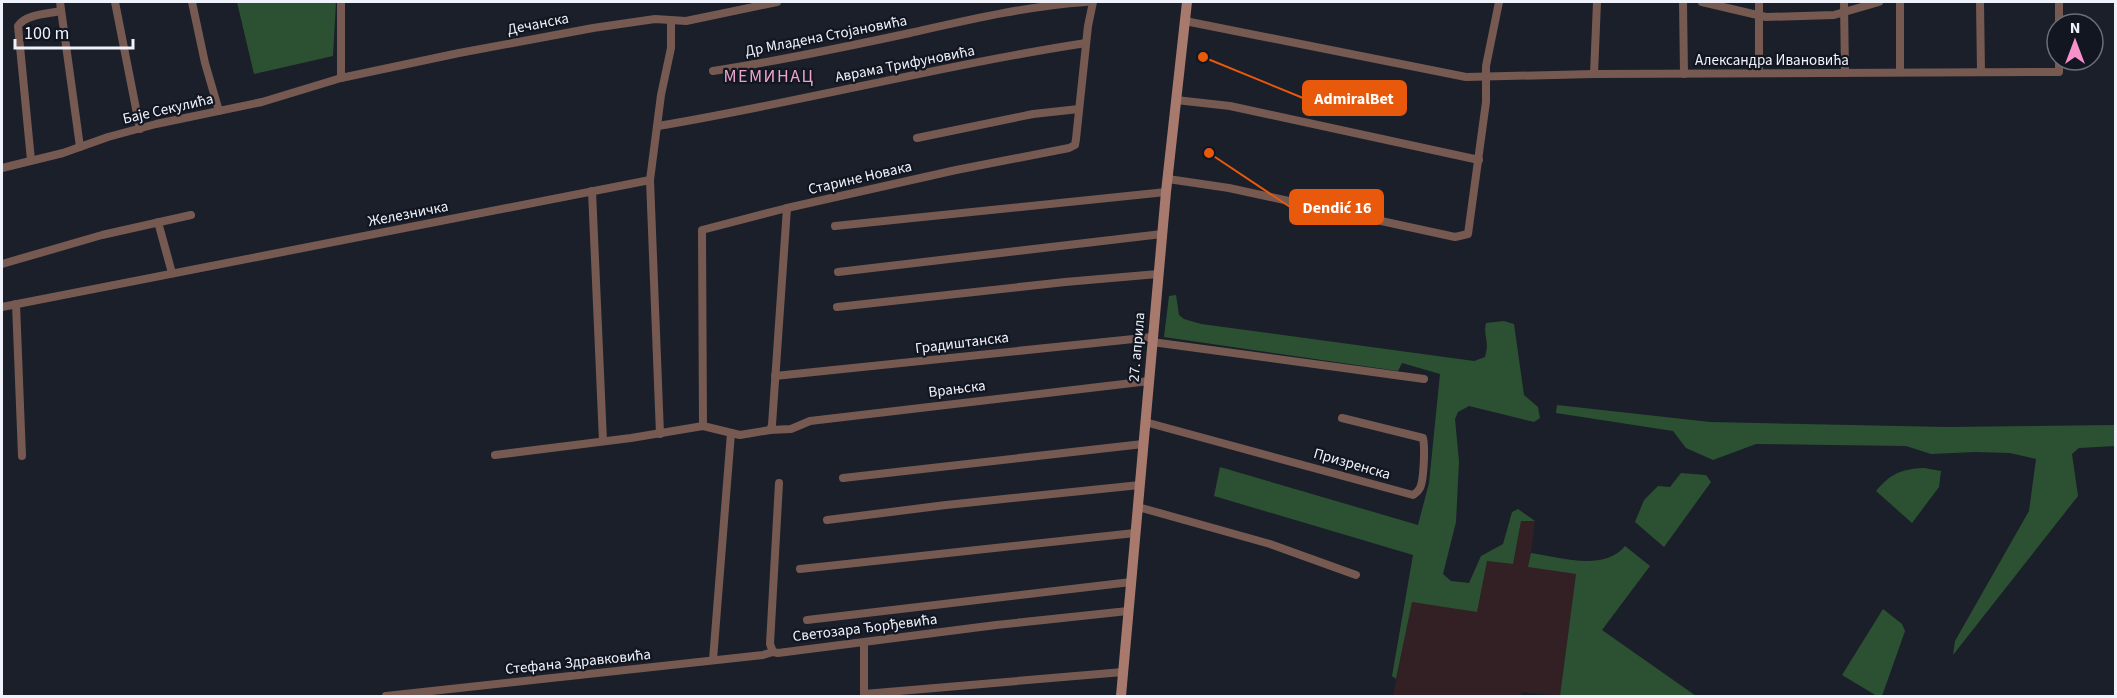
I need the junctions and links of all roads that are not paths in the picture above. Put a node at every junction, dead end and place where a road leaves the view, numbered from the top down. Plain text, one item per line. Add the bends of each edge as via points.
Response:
1 (60, 2) edge
2 (115, 2) edge
3 (192, 2) edge
4 (342, 2) edge
5 (777, 2) edge
6 (1086, 2) edge
7 (1093, 2) edge
8 (1187, 2) edge
9 (1499, 2) edge
10 (1597, 2) edge
11 (1683, 2) edge
12 (1702, 2) edge
13 (1759, 2) edge
14 (1844, 2) edge
15 (1878, 2) edge
16 (1900, 2) edge
17 (1980, 2) edge
18 (61, 11) junction
19 (1844, 13) junction
20 (1759, 15) junction
21 (671, 21) junction
22 (1185, 21) junction
23 (1086, 43) junction
24 (713, 71) dead end
25 (1900, 72) junction
26 (1981, 72) junction
27 (2045, 72) edge
28 (1759, 73) junction
29 (1845, 73) junction
30 (1594, 74) junction
31 (1684, 74) junction
32 (1486, 77) junction
33 (341, 78) junction
34 (1176, 100) junction
35 (1079, 109) junction
36 (219, 111) junction
37 (658, 126) junction
38 (140, 129) junction
39 (917, 138) dead end
40 (80, 147) junction
41 (31, 160) junction
42 (1479, 160) junction
43 (2, 168) edge
44 (1168, 179) junction
45 (650, 180) junction
46 (592, 191) junction
47 (1166, 192) junction
48 (787, 208) junction
49 (191, 214) dead end
50 (158, 222) junction
51 (835, 226) dead end
52 (1162, 234) junction
53 (2, 264) edge
54 (838, 272) dead end
55 (171, 273) junction
56 (1158, 274) junction
57 (16, 304) junction
58 (2, 307) edge
59 (837, 307) dead end
60 (1153, 339) junction
61 (775, 376) junction
62 (1424, 380) dead end
63 (1149, 381) junction
64 (1342, 418) dead end
65 (1145, 422) junction
66 (703, 426) junction
67 (770, 430) junction
68 (660, 434) junction
69 (731, 434) junction
70 (603, 441) junction
71 (1143, 444) junction
72 (495, 455) dead end
73 (22, 456) dead end
74 (843, 478) dead end
75 (779, 483) dead end
76 (1140, 485) junction
77 (1138, 507) junction
78 (826, 520) dead end
79 (1135, 533) junction
80 (800, 569) dead end
81 (1356, 574) dead end
82 (1131, 582) junction
83 (1128, 611) junction
84 (807, 620) dead end
85 (864, 643) junction
86 (773, 652) junction
87 (713, 660) junction
88 (1123, 672) junction
89 (864, 695) edge
90 (386, 696) edge
91 (1121, 696) edge

1 - 18 street
2 - 38 street
3 - 36 street
4 - 33 street
5 - 21 street, Дечанска
6 - 24 street, Др Младена Стојановића via 981,17 778,61
7 - 23 street, Старине Новака
8 - 22 main road, 27. априла
9 - 32 street
10 - 30 street
11 - 31 street
12 - 20 street
13 - 20 street
14 - 19 street
15 - 19 street
16 - 25 street
17 - 26 street
18 - 40 street
18 - 41 street via 22,20 18,26
19 - 20 street
19 - 29 street
20 - 28 street
21 - 33 street, Дечанска via 593,27
21 - 37 street via 671,48
22 - 32 street, Александра Ивановића via 1458,76
22 - 34 main road, 27. априла
23 - 35 street, Старине Новака
23 - 37 street, Аврама Трифуновића
25 - 26 street, Александра Ивановића
25 - 29 street, Александра Ивановића
26 - 27 street, Александра Ивановића
28 - 29 street, Александра Ивановића
28 - 31 street, Александра Ивановића
30 - 31 street, Александра Ивановића
30 - 32 street, Александра Ивановића
32 - 42 street
33 - 36 street, Баје Секулића
34 - 42 street via 1230,106
34 - 44 main road, 27. априла
35 - 39 street via 1033,114
35 - 48 street, Старине Новака via 1075,145 1069,148
36 - 38 street, Баје Секулића
37 - 45 street
38 - 40 street, Баје Секулића
40 - 41 street, Баје Секулића
41 - 43 street, Баје Секулића
42 - 44 street via 1470,231 1455,237 1229,188
44 - 47 main road, 27. априла
45 - 46 street, Железничка
45 - 68 street
46 - 55 street, Железничка
46 - 70 street
47 - 51 street
47 - 52 main road, 27. априла
48 - 61 street
48 - 66 street, Старине Новака via 702,230
49 - 50 street
50 - 53 street
50 - 55 street
52 - 54 street
52 - 56 main road, 27. априла
55 - 57 street, Железничка
56 - 59 street
56 - 60 main road, 27. априла
57 - 58 street, Железничка
57 - 73 street
60 - 61 street, Градиштанска
60 - 62 street, Градиштанска
60 - 63 main road, 27. априла
61 - 67 street
63 - 65 main road, 27. априла
63 - 67 street, Врањска via 831,418 786,430
64 - 65 street, Призренска via 1423,438 1418,491 1413,495
65 - 71 main road, 27. априла
66 - 68 street
66 - 69 street, Врањска
67 - 69 street, Врањска via 752,435
68 - 70 street
69 - 87 street
70 - 72 street
71 - 74 street
71 - 76 main road, 27. априла
75 - 86 street, Светозара Ђорђевића via 770,644
76 - 77 main road, 27. априла
76 - 78 street
77 - 79 main road, 27. априла
77 - 81 street via 1270,544
79 - 80 street
79 - 82 main road, 27. априла
82 - 83 main road, 27. априла
82 - 84 street
83 - 85 street, Светозара Ђорђевића
83 - 88 main road, 27. априла
85 - 86 street, Светозара Ђорђевића
85 - 89 street
86 - 87 street, Стефана Здравковића
87 - 90 street, Стефана Здравковића
88 - 89 street
88 - 91 main road, 27. априла

